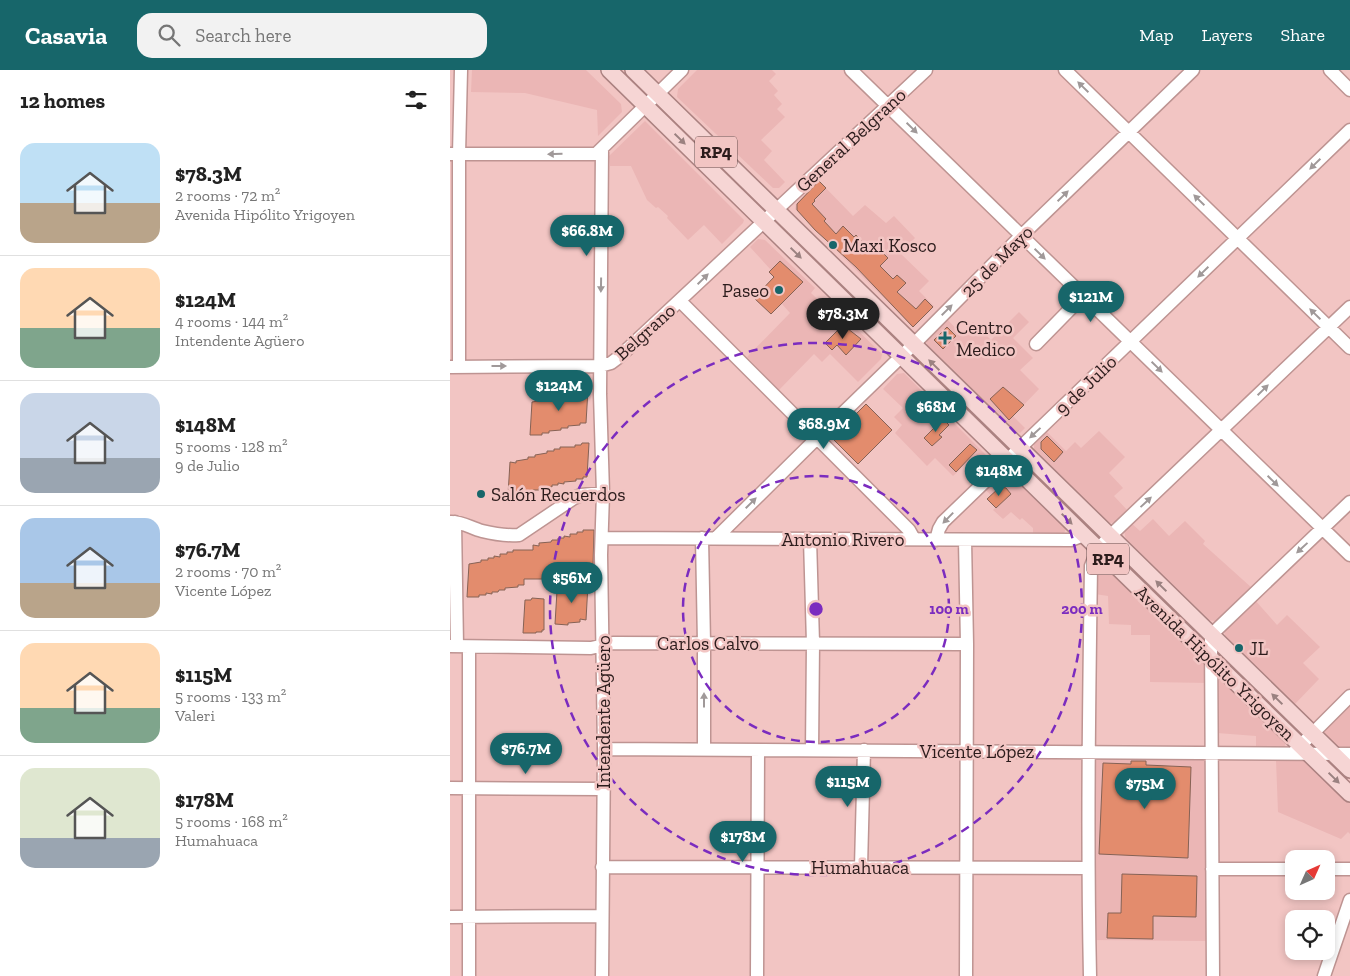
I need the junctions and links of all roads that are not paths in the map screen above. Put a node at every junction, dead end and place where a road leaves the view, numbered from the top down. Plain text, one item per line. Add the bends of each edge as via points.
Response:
1 (461, 70) edge
2 (609, 70) edge
3 (633, 70) edge
4 (682, 70) edge
5 (852, 70) edge
6 (926, 70) edge
7 (1065, 70) edge
8 (1193, 70) edge
9 (1330, 70) edge
10 (1350, 90) edge
11 (657, 94) junction
12 (645, 105) junction
13 (889, 106) junction
14 (1350, 130) edge
15 (1129, 133) junction
16 (602, 149) junction
17 (454, 154) edge
18 (775, 210) junction
19 (764, 221) junction
20 (1021, 236) junction
21 (1238, 238) junction
22 (1083, 296) junction
23 (680, 301) junction
24 (1350, 307) edge
25 (1329, 327) junction
26 (1130, 342) junction
27 (1036, 344) dead end
28 (913, 345) junction
29 (1350, 348) edge
30 (902, 356) junction
31 (600, 366) junction
32 (454, 367) edge
33 (1222, 430) junction
34 (816, 438) junction
35 (1019, 448) junction
36 (1007, 460) junction
37 (602, 493) junction
38 (1350, 502) edge
39 (452, 522) edge
40 (1322, 528) junction
41 (1084, 535) junction
42 (1110, 536) junction
43 (602, 538) junction
44 (702, 538) junction
45 (717, 538) junction
46 (810, 539) junction
47 (914, 539) junction
48 (936, 540) junction
49 (965, 540) junction
50 (1097, 549) junction
51 (1350, 555) edge
52 (1211, 635) junction
53 (704, 642) junction
54 (813, 643) junction
55 (967, 644) junction
56 (602, 646) junction
57 (458, 647) edge
58 (1211, 658) junction
59 (1350, 696) edge
60 (1312, 733) junction
61 (604, 749) junction
62 (704, 749) junction
63 (758, 750) junction
64 (812, 750) junction
65 (864, 750) junction
66 (967, 750) junction
67 (1089, 751) junction
68 (1301, 751) junction
69 (1212, 753) junction
70 (1332, 753) junction
71 (1350, 754) edge
72 (1350, 770) edge
73 (450, 788) edge
74 (469, 788) junction
75 (602, 789) junction
76 (1350, 794) edge
77 (602, 867) junction
78 (756, 867) junction
79 (861, 867) junction
80 (966, 868) junction
81 (1088, 868) junction
82 (1212, 869) junction
83 (1285, 869) edge
84 (1335, 869) edge
85 (1350, 869) edge
86 (1350, 900) edge
87 (602, 916) junction
88 (450, 917) edge
89 (468, 917) junction
90 (469, 976) edge
91 (602, 976) edge
92 (757, 976) edge
93 (966, 976) edge
94 (1090, 976) edge
95 (1213, 976) edge
96 (1324, 976) edge

1 - 17 street
2 - 12 main road, Avenida Hipólito Yrigoyen / RP4
3 - 11 main road, Avenida Hipólito Yrigoyen / RP4
4 - 11 street
5 - 13 street
6 - 13 street, General Belgrano
15 -> 7 street
8 - 15 street, 25 de Mayo
9 - 10 street
11 - 12 street
11 - 18 main road, Avenida Hipólito Yrigoyen / RP4
12 - 16 street
12 -> 19 main road, Avenida Hipólito Yrigoyen / RP4
13 - 18 street, General Belgrano
13 -> 20 street
14 -> 21 street, 9 de Julio
20 -> 15 street, 25 de Mayo
21 -> 15 street
16 -> 17 street via 596,154
16 -> 31 street, Intendente Agüero
17 - 32 street
18 - 19 street, Belgrano
18 - 28 main road, Avenida Hipólito Yrigoyen / RP4
23 -> 19 street, Belgrano
19 -> 30 main road, Avenida Hipólito Yrigoyen / RP4
20 -> 22 street
28 -> 20 street, 25 de Mayo
25 -> 21 street
21 -> 26 street, 9 de Julio
22 - 26 street
22 - 27 street
23 - 31 street, Belgrano via 619,357
23 - 34 street
24 - 25 street
25 - 29 street
33 -> 25 street
26 -> 33 street
26 -> 35 street, 9 de Julio
28 - 30 street, 25 de Mayo
35 -> 28 main road, Avenida Hipólito Yrigoyen / RP4
30 - 34 street, 25 de Mayo
30 - 36 main road, Avenida Hipólito Yrigoyen / RP4
32 -> 31 street, Belgrano
31 - 37 street, Intendente Agüero
33 -> 40 street
42 -> 33 street
45 -> 34 street, 25 de Mayo
34 - 47 street via 909,530
35 - 36 street, 9 de Julio
35 - 42 main road, Avenida Hipólito Yrigoyen / RP4
36 -> 41 main road, Avenida Hipólito Yrigoyen / RP4
36 -> 48 street, 9 de Julio via 943,522
37 - 39 street via 574,498 518,535 482,531
37 - 43 street, Intendente Agüero
38 - 40 street
39 - 57 street
40 - 51 street
40 -> 52 street
41 - 49 street, Antonio Rivero via 1071,540
41 - 50 main road, Avenida Hipólito Yrigoyen / RP4
42 - 50 street
52 -> 42 main road, Avenida Hipólito Yrigoyen / RP4
43 - 44 street, Antonio Rivero
43 - 56 street, Intendente Agüero
44 - 45 street, Antonio Rivero
44 - 53 street
45 - 46 street, Antonio Rivero
46 - 47 street, Antonio Rivero
46 - 54 street
47 - 48 street, Antonio Rivero
48 - 49 street, Antonio Rivero
49 - 55 street
50 - 58 main road, Avenida Hipólito Yrigoyen / RP4
50 - 67 street via 1091,566
52 - 58 street
60 -> 52 main road, Avenida Hipólito Yrigoyen / RP4
53 - 54 street, Carlos Calvo
53 - 56 street, Carlos Calvo via 613,643
62 -> 53 street
54 - 55 street, Carlos Calvo
54 - 64 street
55 - 66 street
56 - 57 street, Carlos Calvo
56 - 61 street, Intendente Agüero
57 - 74 street
58 - 68 main road, Avenida Hipólito Yrigoyen / RP4
58 - 69 street
59 - 60 street
60 - 68 street
60 - 70 main road, Avenida Hipólito Yrigoyen / RP4
61 - 62 street, Vicente López
61 - 75 street, Intendente Agüero
62 - 63 street, Vicente López
63 - 64 street, Vicente López
63 - 78 street
64 - 65 street, Vicente López
65 - 66 street, Vicente López
65 - 79 street
66 - 67 street, Vicente López
66 - 80 street
67 - 69 street, Vicente López
67 - 81 street
68 - 69 street, Vicente López
68 - 70 street, Vicente López
68 -> 76 main road, Avenida Hipólito Yrigoyen / RP4
69 - 82 street
70 - 71 street, Vicente López
70 - 72 main road, Avenida Hipólito Yrigoyen / RP4
73 - 74 street
74 - 75 street
74 - 89 street
75 - 77 street, Intendente Agüero
77 - 78 street, Humahuaca
77 - 87 street, Intendente Agüero
78 - 79 street, Humahuaca
78 - 92 street
79 - 80 street, Humahuaca
80 - 81 street, Humahuaca
80 - 93 street
81 - 94 street
82 - 83 street
82 - 95 street
84 - 85 street
86 - 96 street
87 - 89 street
87 - 91 street, Intendente Agüero
88 - 89 street
89 - 90 street

